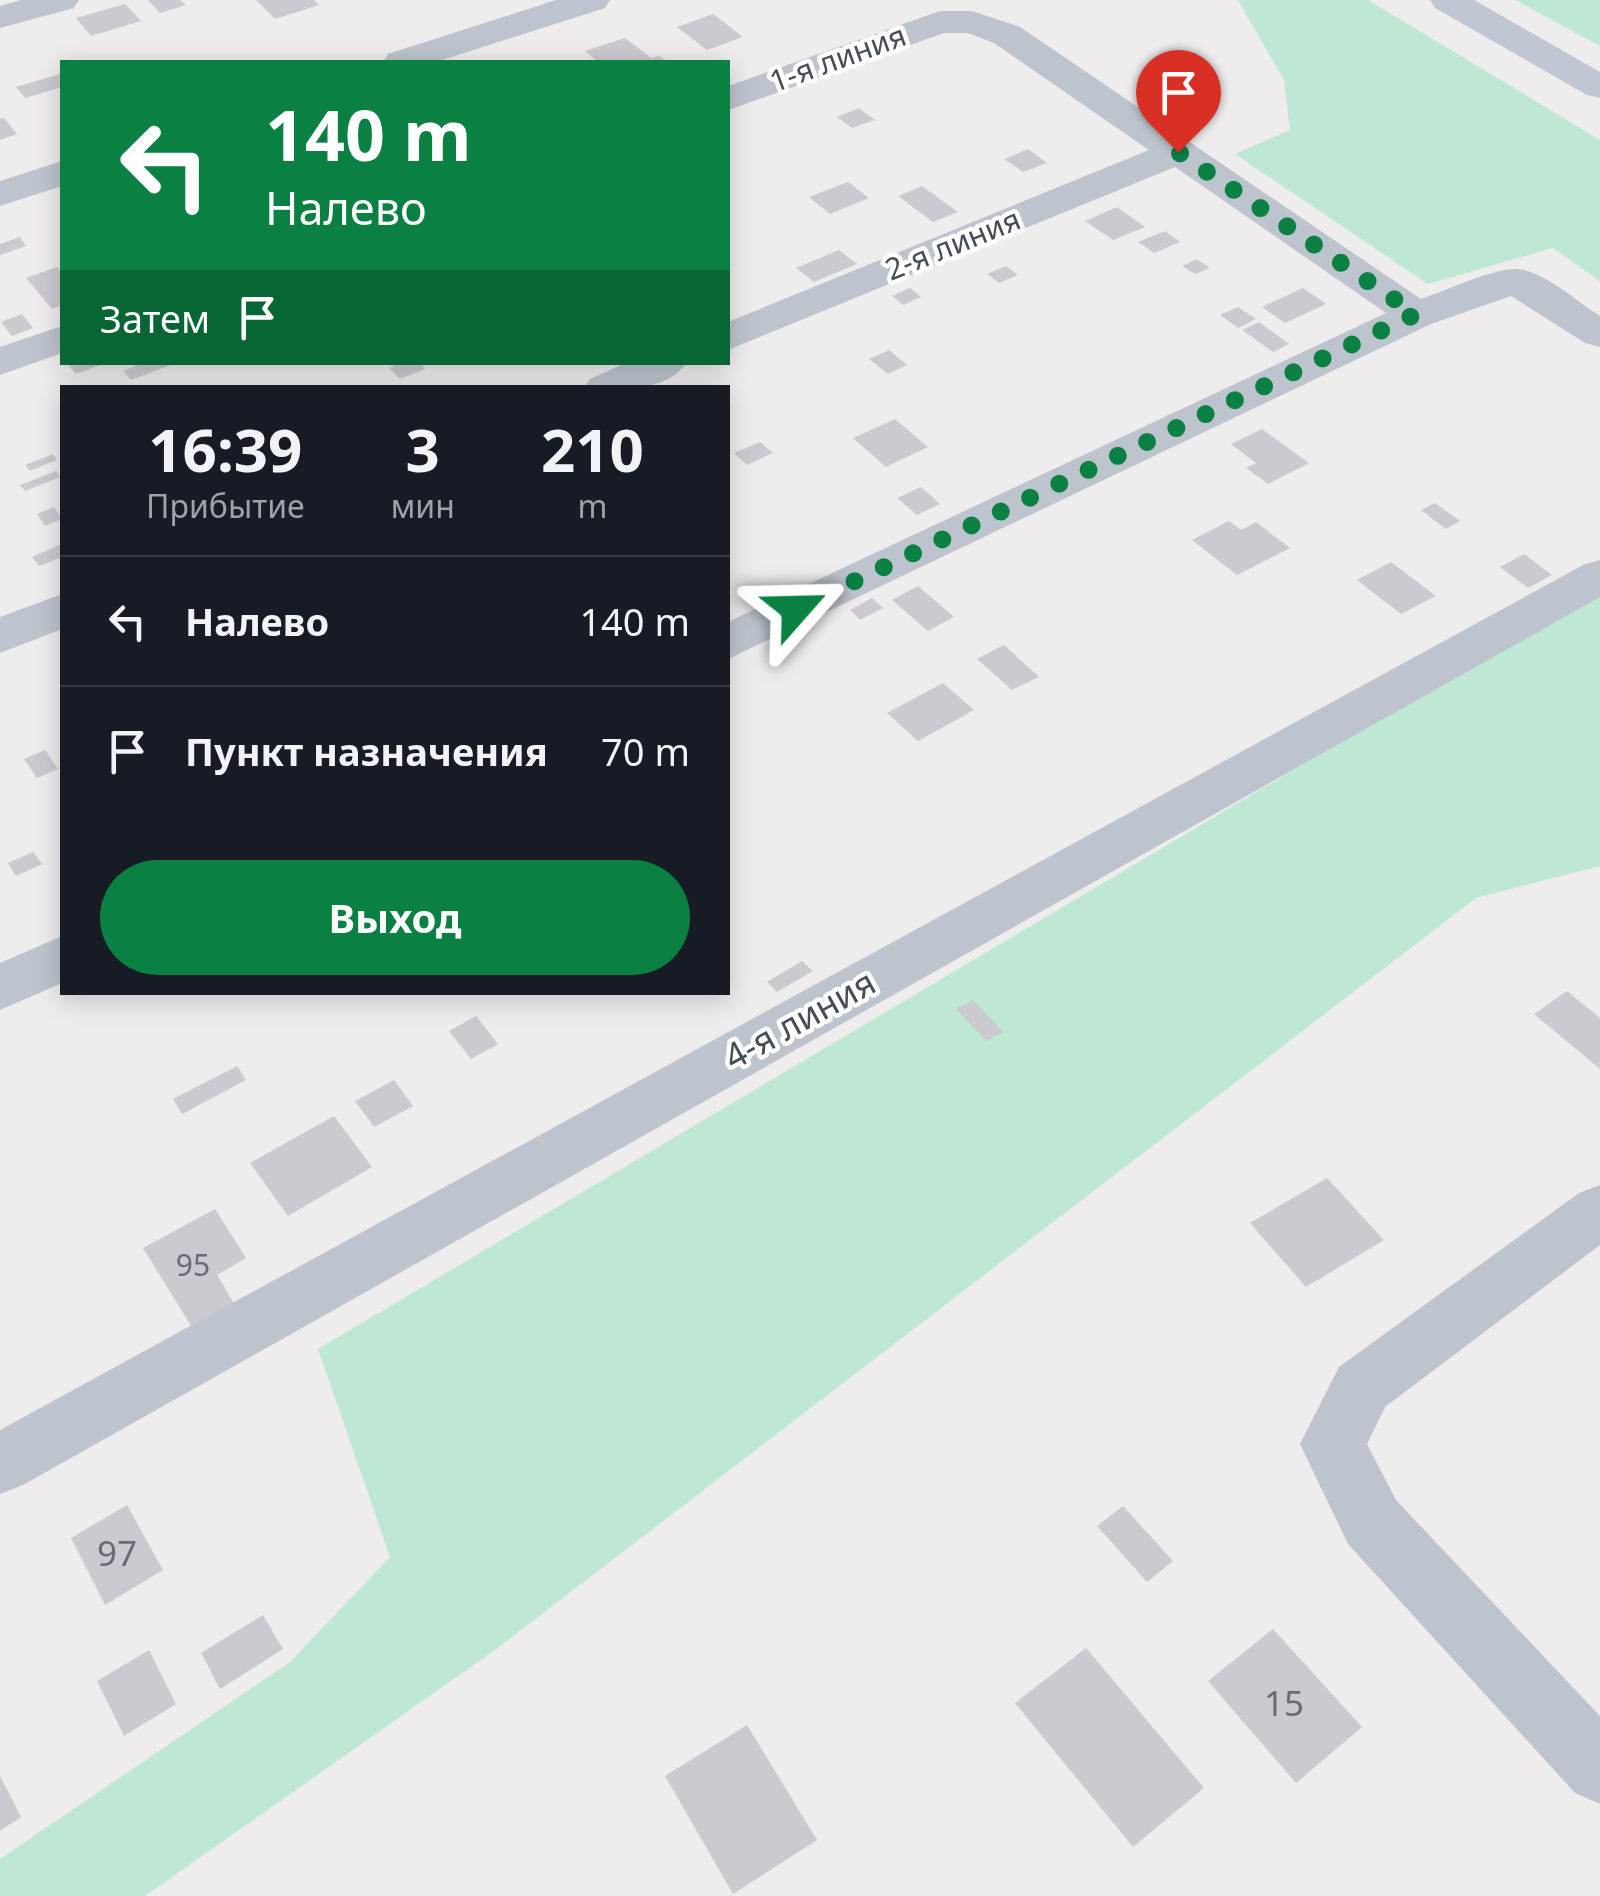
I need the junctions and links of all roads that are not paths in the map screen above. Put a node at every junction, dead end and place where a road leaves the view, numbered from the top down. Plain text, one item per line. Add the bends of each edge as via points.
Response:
1 (61, 0) edge
2 (592, 0) edge
3 (1448, 0) edge
4 (0, 18) edge
5 (407, 60) edge
6 (1600, 87) edge
7 (730, 98) edge
8 (1178, 152) junction
9 (60, 174) edge
10 (0, 194) edge
11 (1416, 314) junction
12 (1600, 334) edge
13 (730, 336) edge
14 (60, 340) edge
15 (0, 362) edge
16 (659, 365) edge
17 (612, 385) edge
18 (1600, 576) edge
19 (60, 611) edge
20 (0, 636) edge
21 (730, 641) edge
22 (60, 959) edge
23 (0, 988) edge
24 (1600, 1211) edge
25 (0, 1464) edge
26 (1600, 1768) edge

1 - 4 street
2 - 5 street
3 - 6 main road
7 - 8 street, 1-я линия via 940,22 972,22 1007,34
8 - 11 street
8 - 13 street, 2-я линия
9 - 10 street
11 - 12 street via 1515,281
11 - 21 street
14 - 15 street
16 - 17 street
18 - 25 street, 4-я линия
19 - 20 street
22 - 23 street
24 - 26 street via 1362,1388 1333,1444 1372,1522

